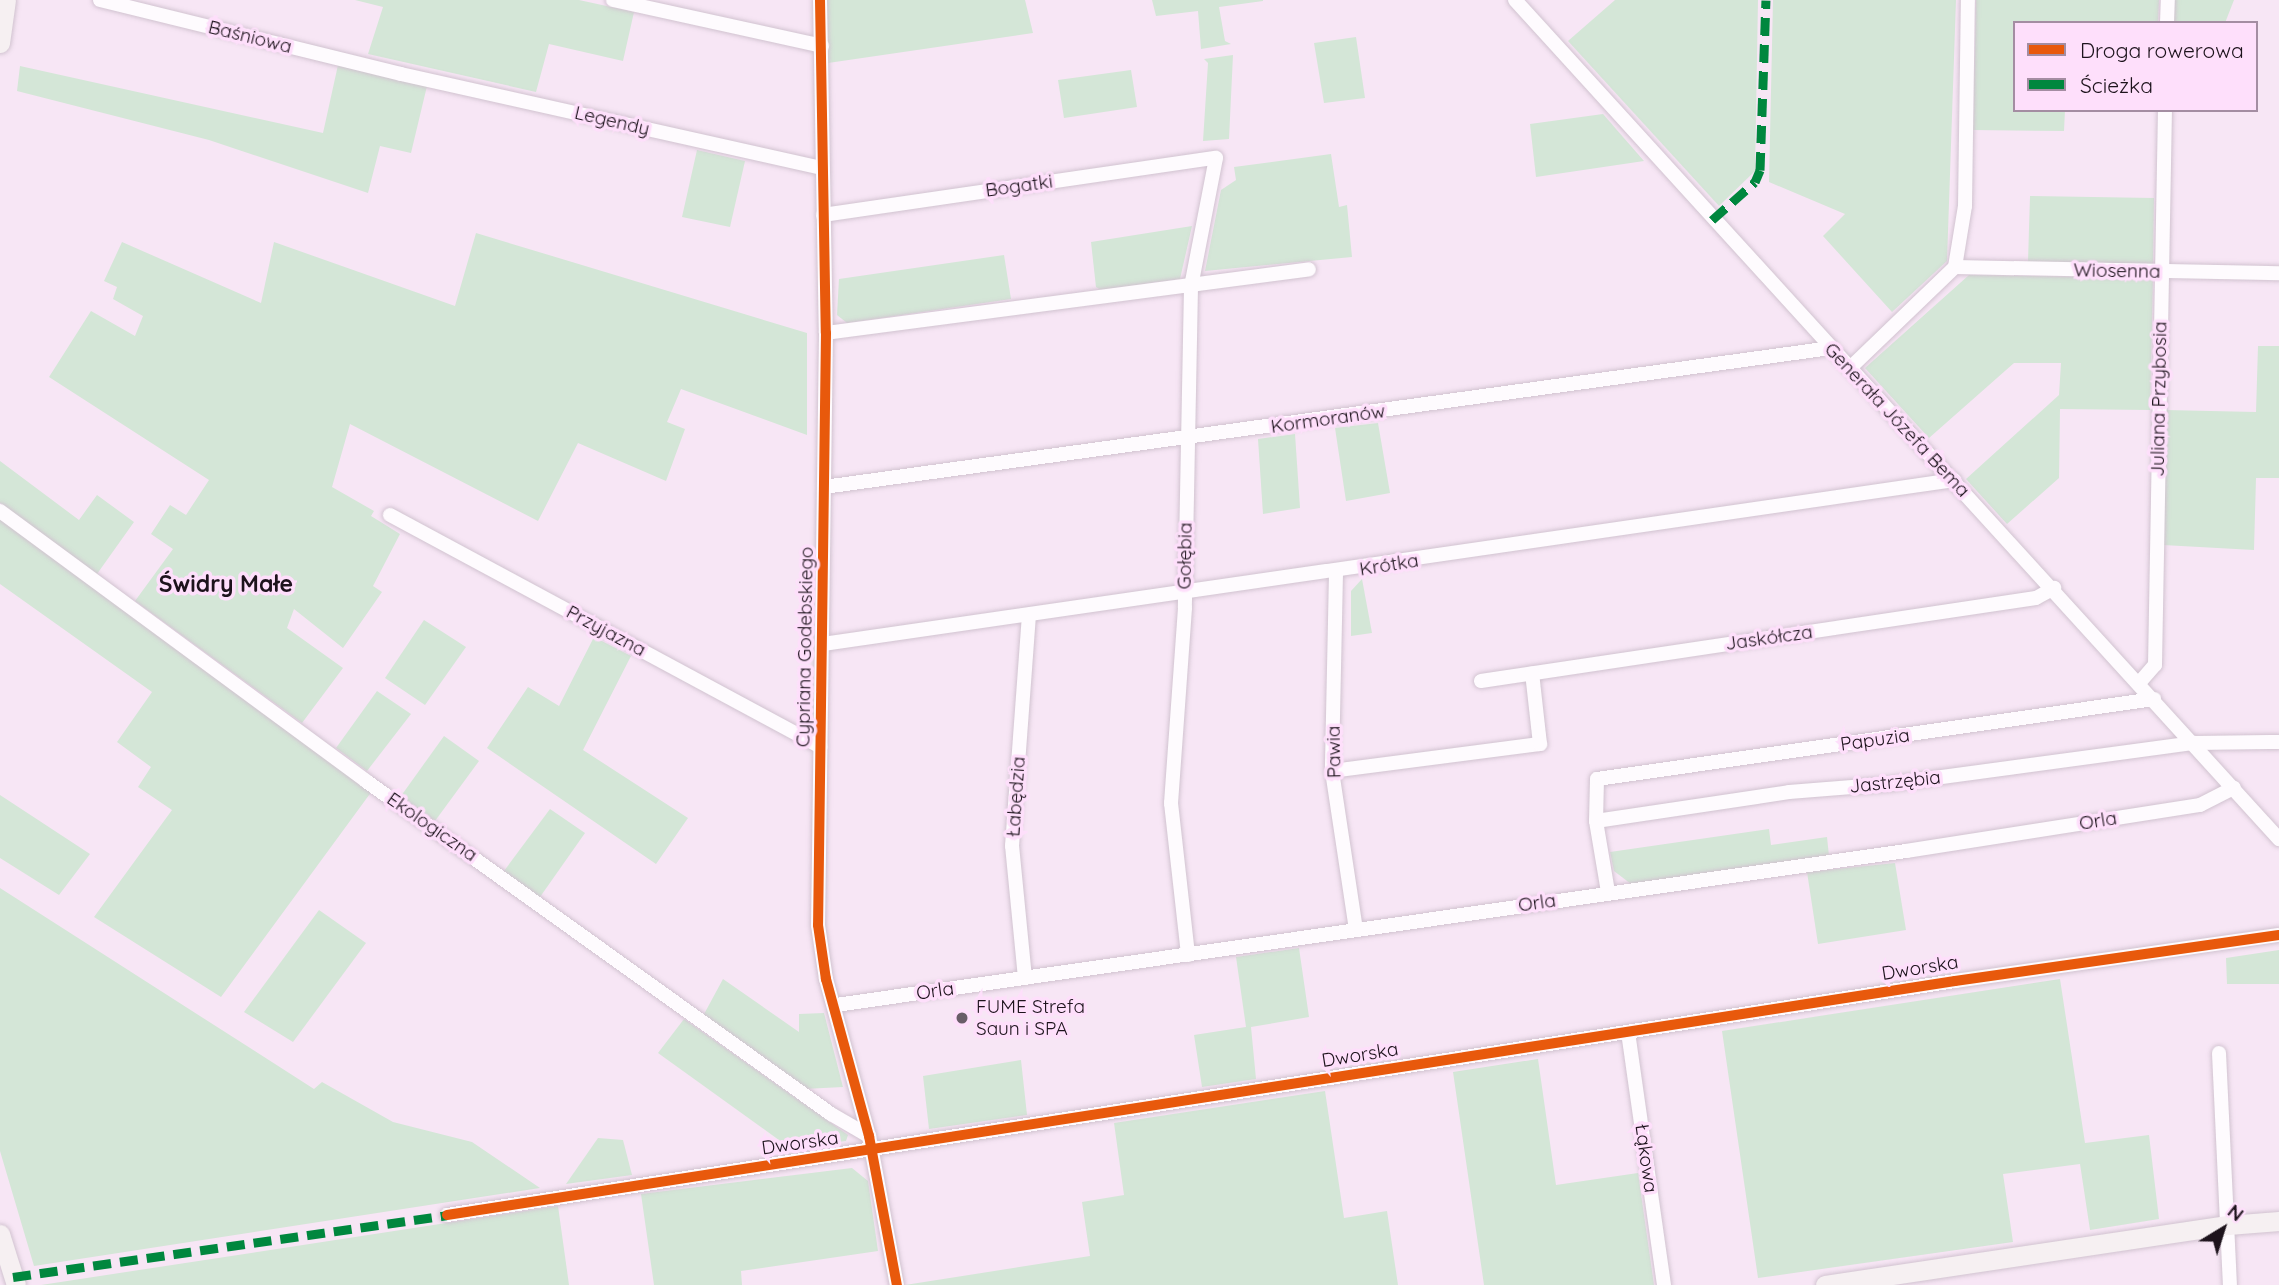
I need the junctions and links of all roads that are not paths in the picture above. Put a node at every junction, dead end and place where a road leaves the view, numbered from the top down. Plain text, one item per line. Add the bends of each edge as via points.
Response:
1 (6, 0) edge
2 (100, 0) edge
3 (613, 0) edge
4 (820, 0) edge
5 (1515, 0) edge
6 (1968, 0) edge
7 (2168, 0) edge
8 (2167, 21) edge
9 (0, 43) edge
10 (822, 46) junction
11 (401, 74) joint
12 (2165, 112) edge
13 (1216, 159) joint
14 (823, 168) junction
15 (823, 215) junction
16 (1955, 267) junction
17 (1309, 269) dead end
18 (2161, 272) junction
19 (2279, 273) edge
20 (1191, 287) junction
21 (827, 333) junction
22 (1831, 348) junction
23 (1850, 368) junction
24 (1187, 438) junction
25 (1954, 480) junction
26 (824, 486) junction
27 (0, 511) edge
28 (390, 515) dead end
29 (1336, 573) junction
30 (2054, 587) junction
31 (1184, 593) junction
32 (1029, 615) junction
33 (823, 644) junction
34 (1532, 673) junction
35 (1481, 681) dead end
36 (2140, 682) junction
37 (2154, 699) junction
38 (2279, 742) edge
39 (2194, 743) junction
40 (821, 747) junction
41 (1332, 771) junction
42 (2234, 788) junction
43 (1596, 821) junction
44 (2279, 839) edge
45 (1608, 892) junction
46 (1356, 929) junction
47 (2279, 935) edge
48 (1188, 955) junction
49 (1025, 978) junction
50 (836, 1005) junction
51 (1628, 1032) junction
52 (2219, 1053) dead end
53 (870, 1143) junction
54 (447, 1215) dead end
55 (2279, 1221) edge
56 (2228, 1225) junction
57 (0, 1234) edge
58 (1849, 1283) edge
59 (16, 1285) edge
60 (897, 1285) edge
61 (1664, 1285) edge
62 (1825, 1285) edge
63 (2230, 1285) edge

1 - 9 main road
2 - 11 street, Baśniowa
3 - 10 street
4 - 10 street, Cypriana Godebskiego
5 - 22 street, Generała Józefa Bema
6 - 16 street via 1965,206
7 - 8 street
10 - 14 street, Cypriana Godebskiego
11 - 14 street, Legendy
12 - 18 street, Juliana Przybosia
13 - 15 street, Bogatki
13 - 20 street, Gołębia
14 - 15 street, Cypriana Godebskiego
15 - 21 street, Cypriana Godebskiego
16 - 18 street, Wiosenna
16 - 23 street
17 - 20 street
18 - 19 street, Wiosenna
18 - 36 street, Juliana Przybosia via 2155,665
20 - 21 street
20 - 24 street, Gołębia
21 - 26 street, Cypriana Godebskiego
22 - 23 street, Generała Józefa Bema
22 - 24 street, Kormoranów
23 - 25 street, Generała Józefa Bema
24 - 26 street, Kormoranów
24 - 31 street, Gołębia
25 - 29 street, Krótka
25 - 30 street, Generała Józefa Bema
26 - 33 street, Cypriana Godebskiego
27 - 53 street, Ekologiczna
28 - 40 street, Przyjazna
29 - 31 street, Krótka
29 - 41 street, Pawia
30 - 34 street, Jaskółcza via 2036,598
30 - 36 street, Generała Józefa Bema
31 - 32 street, Krótka
31 - 48 street, Gołębia via 1171,813
32 - 33 street, Krótka
32 - 49 street, Łabędzia via 1012,846
33 - 40 street, Cypriana Godebskiego
34 - 35 street, Jaskółcza
34 - 41 street via 1540,744
36 - 37 street, Generała Józefa Bema
37 - 39 street, Generała Józefa Bema
37 - 43 street, Papuzia via 1597,779
38 - 39 street, Jastrzębia
39 - 42 street, Generała Józefa Bema
39 - 43 street, Jastrzębia via 1890,784 1790,792
40 - 50 street, Cypriana Godebskiego via 818,925 826,979
41 - 46 street, Pawia
42 - 44 street, Generała Józefa Bema
42 - 45 street, Orla via 2200,805
43 - 45 street
45 - 46 street, Orla
46 - 48 street, Orla
47 - 51 street, Dworska
48 - 49 street, Orla
49 - 50 street, Orla
50 - 53 street, Cypriana Godebskiego
51 - 53 street, Dworska
51 - 61 street, Łąkowa
52 - 56 street
53 - 54 street, Dworska
53 - 60 street, Cypriana Godebskiego
55 - 56 main road
56 - 58 main road
56 - 63 street
57 - 59 main road
58 - 62 main road

